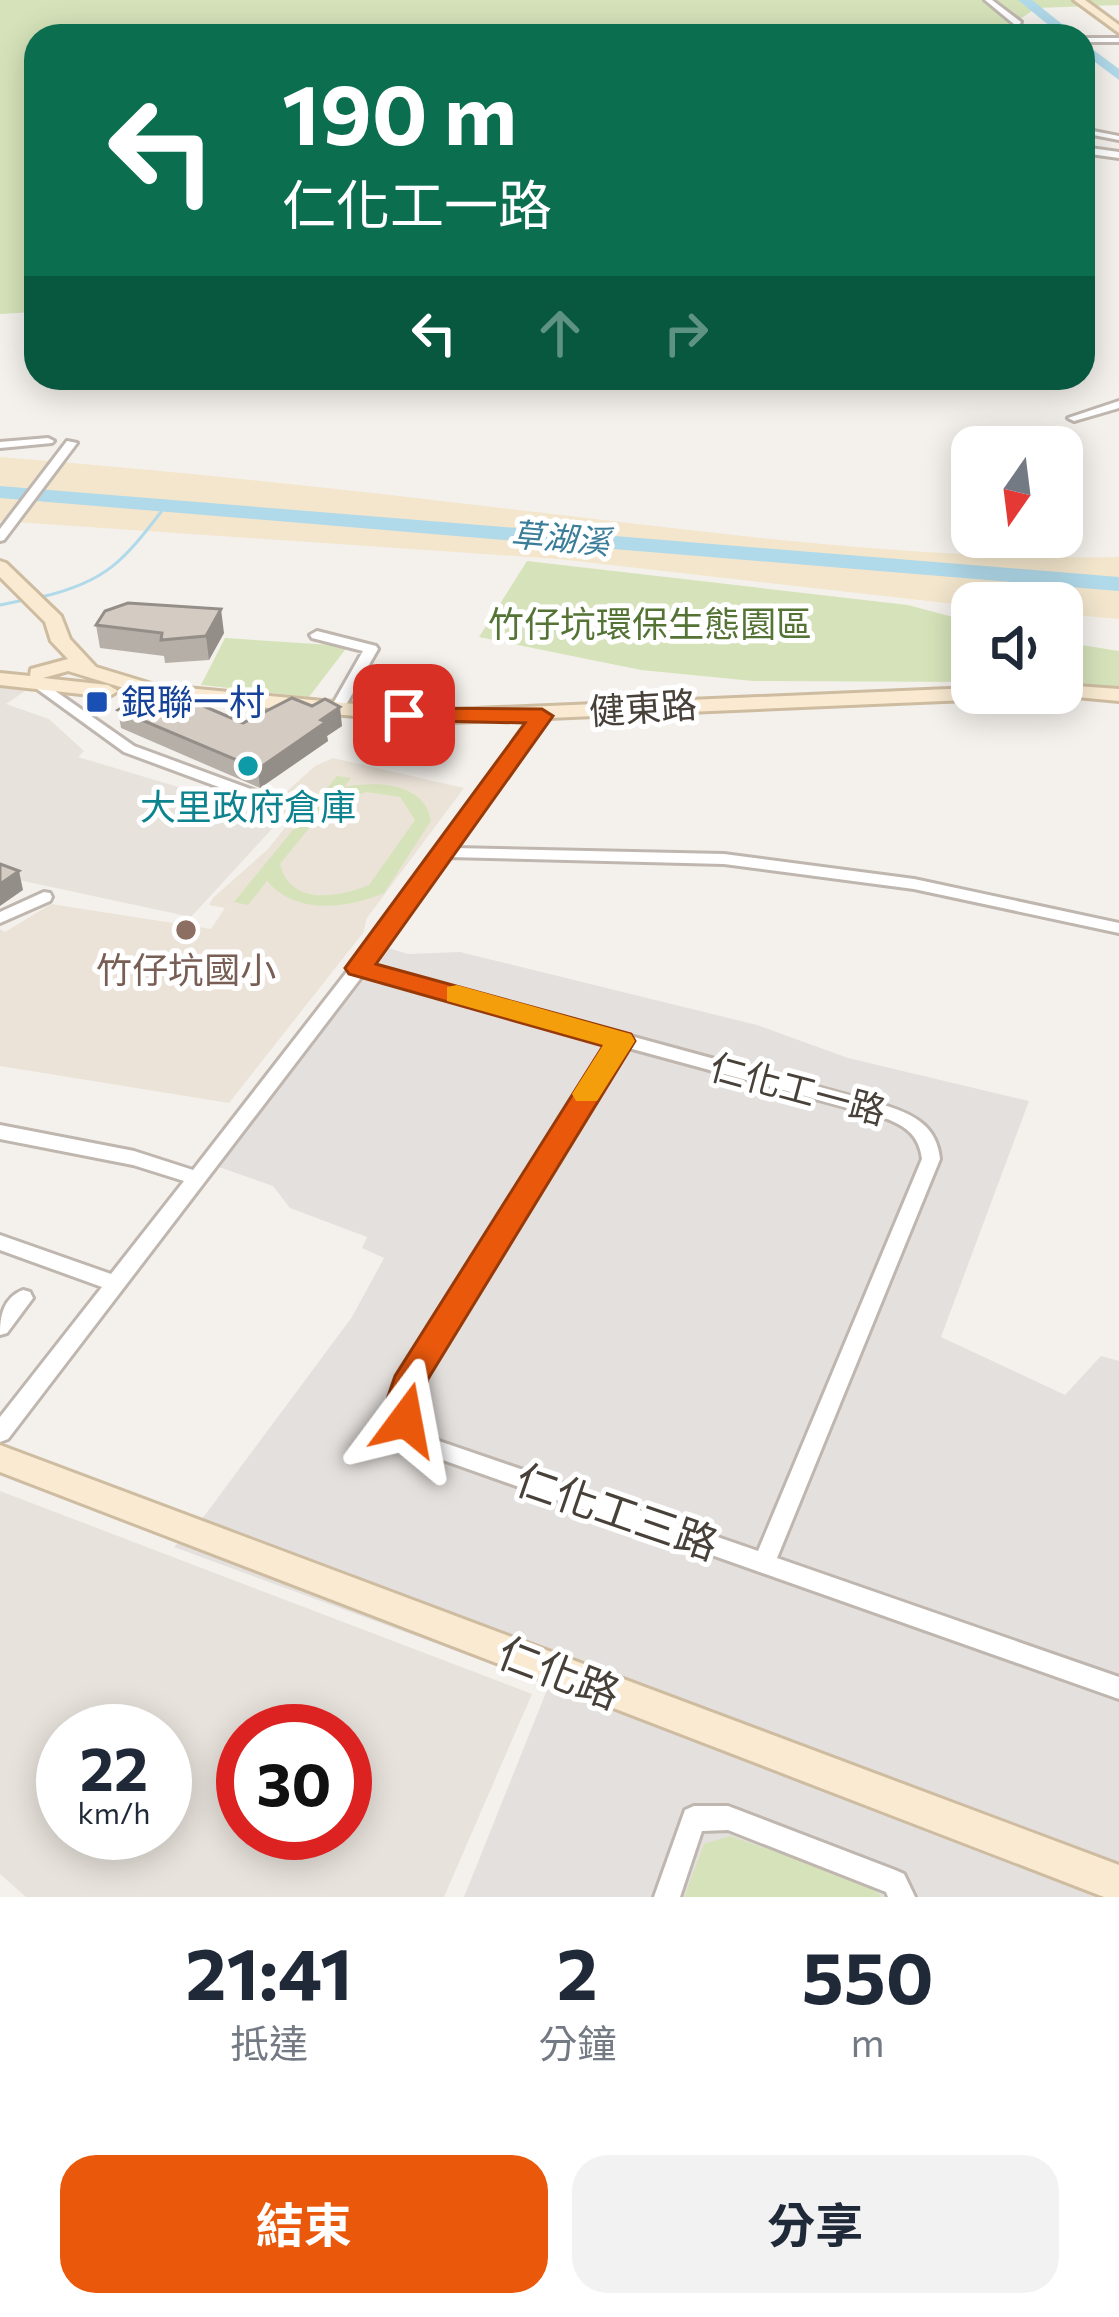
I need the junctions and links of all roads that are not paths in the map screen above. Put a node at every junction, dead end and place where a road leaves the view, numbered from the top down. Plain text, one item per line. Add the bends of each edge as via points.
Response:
1 (988, 0) edge
2 (1079, 0) edge
3 (1018, 24) edge
4 (1119, 30) edge
5 (1119, 404) edge
6 (1073, 418) dead end
7 (48, 441) dead end
8 (71, 443) dead end
9 (0, 445) edge
10 (0, 537) edge
11 (0, 567) edge
12 (316, 635) dead end
13 (61, 641) junction
14 (99, 676) junction
15 (37, 677) edge
16 (152, 691) junction
17 (1083, 692) edge
18 (951, 695) edge
19 (1119, 695) edge
20 (338, 709) junction
21 (542, 716) junction
22 (271, 801) dead end
23 (444, 852) junction
24 (44, 897) dead end
25 (0, 918) edge
26 (1119, 928) edge
27 (359, 968) junction
28 (620, 1041) junction
29 (0, 1132) edge
30 (196, 1178) junction
31 (0, 1242) edge
32 (116, 1284) junction
33 (23, 1298) dead end
34 (0, 1327) edge
35 (0, 1433) edge
36 (0, 1458) edge
37 (764, 1563) junction
38 (1119, 1688) edge
39 (1119, 1884) edge
40 (668, 1897) edge
41 (902, 1897) edge

1 - 3 street
2 - 4 street
5 - 6 street
7 - 9 street
8 - 10 street
11 - 13 street, 健東路 via 54,620
12 - 20 street via 371,649
13 - 14 street, 健東路
13 - 15 street
14 - 15 street, 健東路
14 - 16 street, 健東路
15 - 16 street, 健東路
15 - 22 street via 129,749
16 - 20 street, 健東路
17 - 19 street
18 - 21 street, 健東路
20 - 21 street, 健東路
21 - 23 street
23 - 26 street via 724,859 914,884
23 - 27 street
24 - 25 street
27 - 28 street, 仁化工一路
27 - 30 street
28 - 37 street, 仁化工一路 via 908,1119 931,1146
28 - 37 street, 仁化工三路 via 412,1376 402,1408 431,1447
29 - 30 street
30 - 32 street
31 - 32 street
32 - 35 street
33 - 34 street
36 - 39 street, 仁化路
37 - 38 street, 仁化工三路
40 - 41 street via 694,1819 728,1818 895,1883

